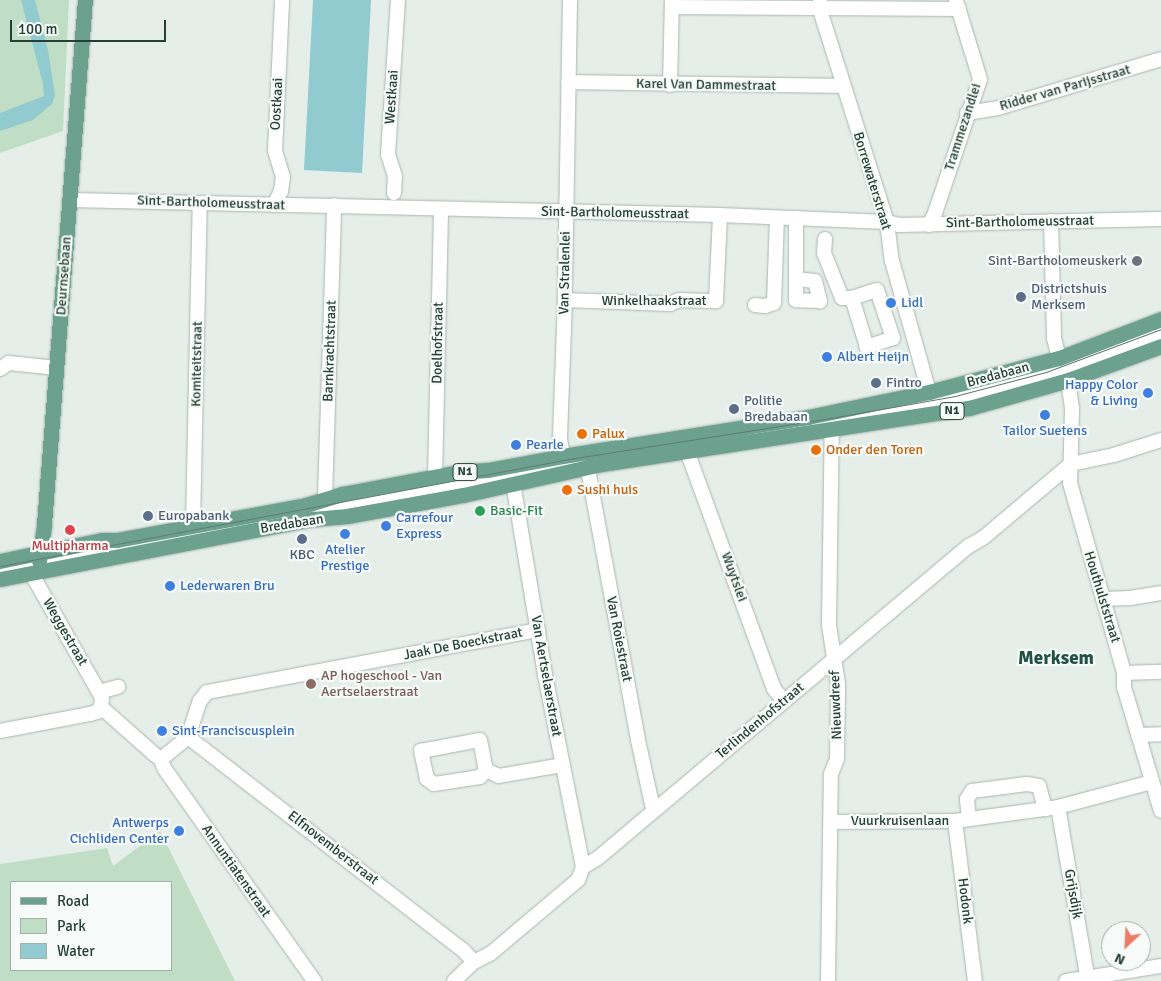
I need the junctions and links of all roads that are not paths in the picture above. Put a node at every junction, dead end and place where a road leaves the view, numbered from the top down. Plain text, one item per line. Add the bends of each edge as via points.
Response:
1 (85, 0) edge
2 (282, 0) edge
3 (398, 0) edge
4 (570, 0) edge
5 (672, 4) edge
6 (820, 5) edge
7 (957, 5) edge
8 (1161, 59) edge
9 (568, 82) junction
10 (670, 85) junction
11 (843, 86) junction
12 (967, 113) junction
13 (394, 193) dead end
14 (70, 200) junction
15 (200, 203) junction
16 (274, 205) junction
17 (334, 205) junction
18 (440, 210) junction
19 (566, 212) junction
20 (720, 216) junction
21 (777, 218) junction
22 (796, 218) junction
23 (1161, 219) edge
24 (1051, 221) junction
25 (887, 222) junction
26 (929, 224) junction
27 (825, 229) junction
28 (796, 279) dead end
29 (852, 298) dead end
30 (565, 300) junction
31 (755, 305) dead end
32 (1161, 319) edge
33 (1161, 332) edge
34 (1161, 346) edge
35 (1059, 358) junction
36 (57, 368) junction
37 (0, 370) edge
38 (1068, 380) junction
39 (929, 392) junction
40 (956, 398) junction
41 (832, 420) junction
42 (1161, 440) edge
43 (687, 451) junction
44 (574, 462) junction
45 (1071, 464) junction
46 (435, 477) junction
47 (513, 483) junction
48 (326, 498) junction
49 (193, 525) junction
50 (0, 561) edge
51 (39, 562) junction
52 (0, 569) edge
53 (0, 579) edge
54 (1161, 593) edge
55 (1104, 599) junction
56 (538, 630) junction
57 (834, 659) junction
58 (1161, 672) edge
59 (1124, 674) junction
60 (118, 687) dead end
61 (99, 692) junction
62 (784, 701) junction
63 (101, 707) junction
64 (0, 731) edge
65 (1161, 734) edge
66 (1138, 735) junction
67 (188, 737) junction
68 (162, 759) junction
69 (562, 765) junction
70 (486, 770) junction
71 (1152, 782) junction
72 (1052, 808) junction
73 (655, 809) junction
74 (1161, 811) edge
75 (969, 819) junction
76 (955, 821) junction
77 (831, 822) junction
78 (583, 867) junction
79 (474, 962) junction
80 (1161, 966) edge
81 (1088, 979) edge
82 (314, 981) edge
83 (454, 981) edge
84 (828, 981) edge
85 (975, 981) edge
86 (1066, 981) edge

1 - 14 main road, Deurnsebaan
2 - 16 street, Oostkaai via 275,151 281,167 282,184
3 - 13 street, Westkaai via 388,154 395,176
4 - 9 street, Van Stralenlei
5 - 6 street
5 - 10 street
6 - 7 street
6 - 11 street, Borrewaterstraat
7 - 12 street, Trammezandlei via 980,79
8 - 12 street, Ridder van Parijsstraat via 998,108
9 - 10 street, Karel Van Dammestraat
9 - 19 street, Van Stralenlei
10 - 11 street, Karel Van Dammestraat
11 - 25 street, Borrewaterstraat
12 - 26 street, Trammezandlei
14 - 15 street, Sint-Bartholomeusstraat
14 - 36 main road, Deurnsebaan
15 - 16 street, Sint-Bartholomeusstraat
15 - 49 street, Komiteitstraat
16 - 17 street, Sint-Bartholomeusstraat
17 - 18 street, Sint-Bartholomeusstraat
17 - 48 street, Barnkrachtstraat
18 - 19 street, Sint-Bartholomeusstraat
18 - 46 street, Doelhofstraat
19 - 20 street, Sint-Bartholomeusstraat
19 - 30 street, Van Stralenlei
20 - 21 street, Sint-Bartholomeusstraat
20 - 30 street, Winkelhaakstraat via 716,302 679,300 670,304
21 - 22 street, Sint-Bartholomeusstraat
21 - 31 street via 774,303
22 - 27 street, Sint-Bartholomeusstraat
22 - 28 street
23 - 24 street, Sint-Bartholomeusstraat
24 - 26 street, Sint-Bartholomeusstraat
24 - 35 street via 1053,324
25 - 26 street, Sint-Bartholomeusstraat
25 - 27 street, Sint-Bartholomeusstraat
25 - 39 street, Borrewaterstraat via 892,261
27 - 29 street via 824,253 836,285 842,298
30 - 44 street, Van Stralenlei via 560,439
32 - 35 main road, Bredabaan / N1
33 - 40 street via 1077,364
34 - 38 main road, Bredabaan / N1
35 - 39 main road, Bredabaan / N1
36 - 37 street via 9,363
36 - 51 main road, Deurnsebaan
38 - 41 main road, Bredabaan / N1 via 964,409
38 - 45 street, Houthulststraat via 1072,409
39 - 40 street
39 - 41 main road, Bredabaan / N1
40 - 41 street
41 - 43 main road, Bredabaan / N1
41 - 44 main road, Bredabaan / N1
41 - 57 street, Nieuwdreef via 829,625
42 - 45 street
43 - 44 main road, Bredabaan / N1
43 - 62 street, Wuytslei via 774,689
44 - 46 main road, Bredabaan / N1
44 - 47 main road, Bredabaan / N1
44 - 51 street, Bredabaan
44 - 73 street, Van Roiestraat via 588,476 638,740
45 - 55 street, Houthulststraat via 1070,483 1078,516
45 - 57 street, Terlindenhofstraat
46 - 48 main road, Bredabaan / N1
47 - 51 main road, Bredabaan / N1 via 366,513
47 - 56 street, Van Aertselaerstraat
48 - 49 main road, Bredabaan / N1 via 306,505
49 - 51 main road, Bredabaan / N1
50 - 51 main road, Bredabaan / N1
51 - 52 street, Bredabaan
51 - 53 main road, Bredabaan / N1
51 - 61 street, Weggestraat via 35,580
54 - 55 street
55 - 59 street, Houthulststraat
56 - 67 street, Jaak De Boeckstraat via 207,692 200,701
56 - 69 street, Van Aertselaerstraat
57 - 62 street, Terlindenhofstraat
57 - 77 street, Nieuwdreef via 838,712 837,759 831,774
58 - 59 street
59 - 66 street, Houthulststraat via 1124,687
60 - 61 street
61 - 63 street
62 - 73 street, Terlindenhofstraat
63 - 64 street via 90,714
63 - 68 street
65 - 66 street
66 - 71 street, Houthulststraat
67 - 68 street
67 - 79 street, Elfnovemberstraat via 463,950
68 - 82 street, Annuntiatenstraat via 164,768
69 - 70 street via 499,776
69 - 78 street, Van Aertselaerstraat
70 - 70 street via 480,740 422,751 427,779 434,784 480,777
71 - 72 street, Vuurkruisenlaan
71 - 74 street, Houthulststraat
72 - 75 street, Vuurkruisenlaan
72 - 75 street, Vuurkruisenlaan via 1039,786 1027,784 972,791 966,798
72 - 81 street, Grijsdijk
73 - 78 street, Terlindenhofstraat
75 - 76 street, Vuurkruisenlaan
76 - 77 street, Vuurkruisenlaan
76 - 85 street, Hodonk
77 - 84 street, Nieuwdreef
78 - 79 street, Terlindenhofstraat via 578,880 490,954
79 - 83 street, Terlindenhofstraat
80 - 81 street
81 - 86 street

